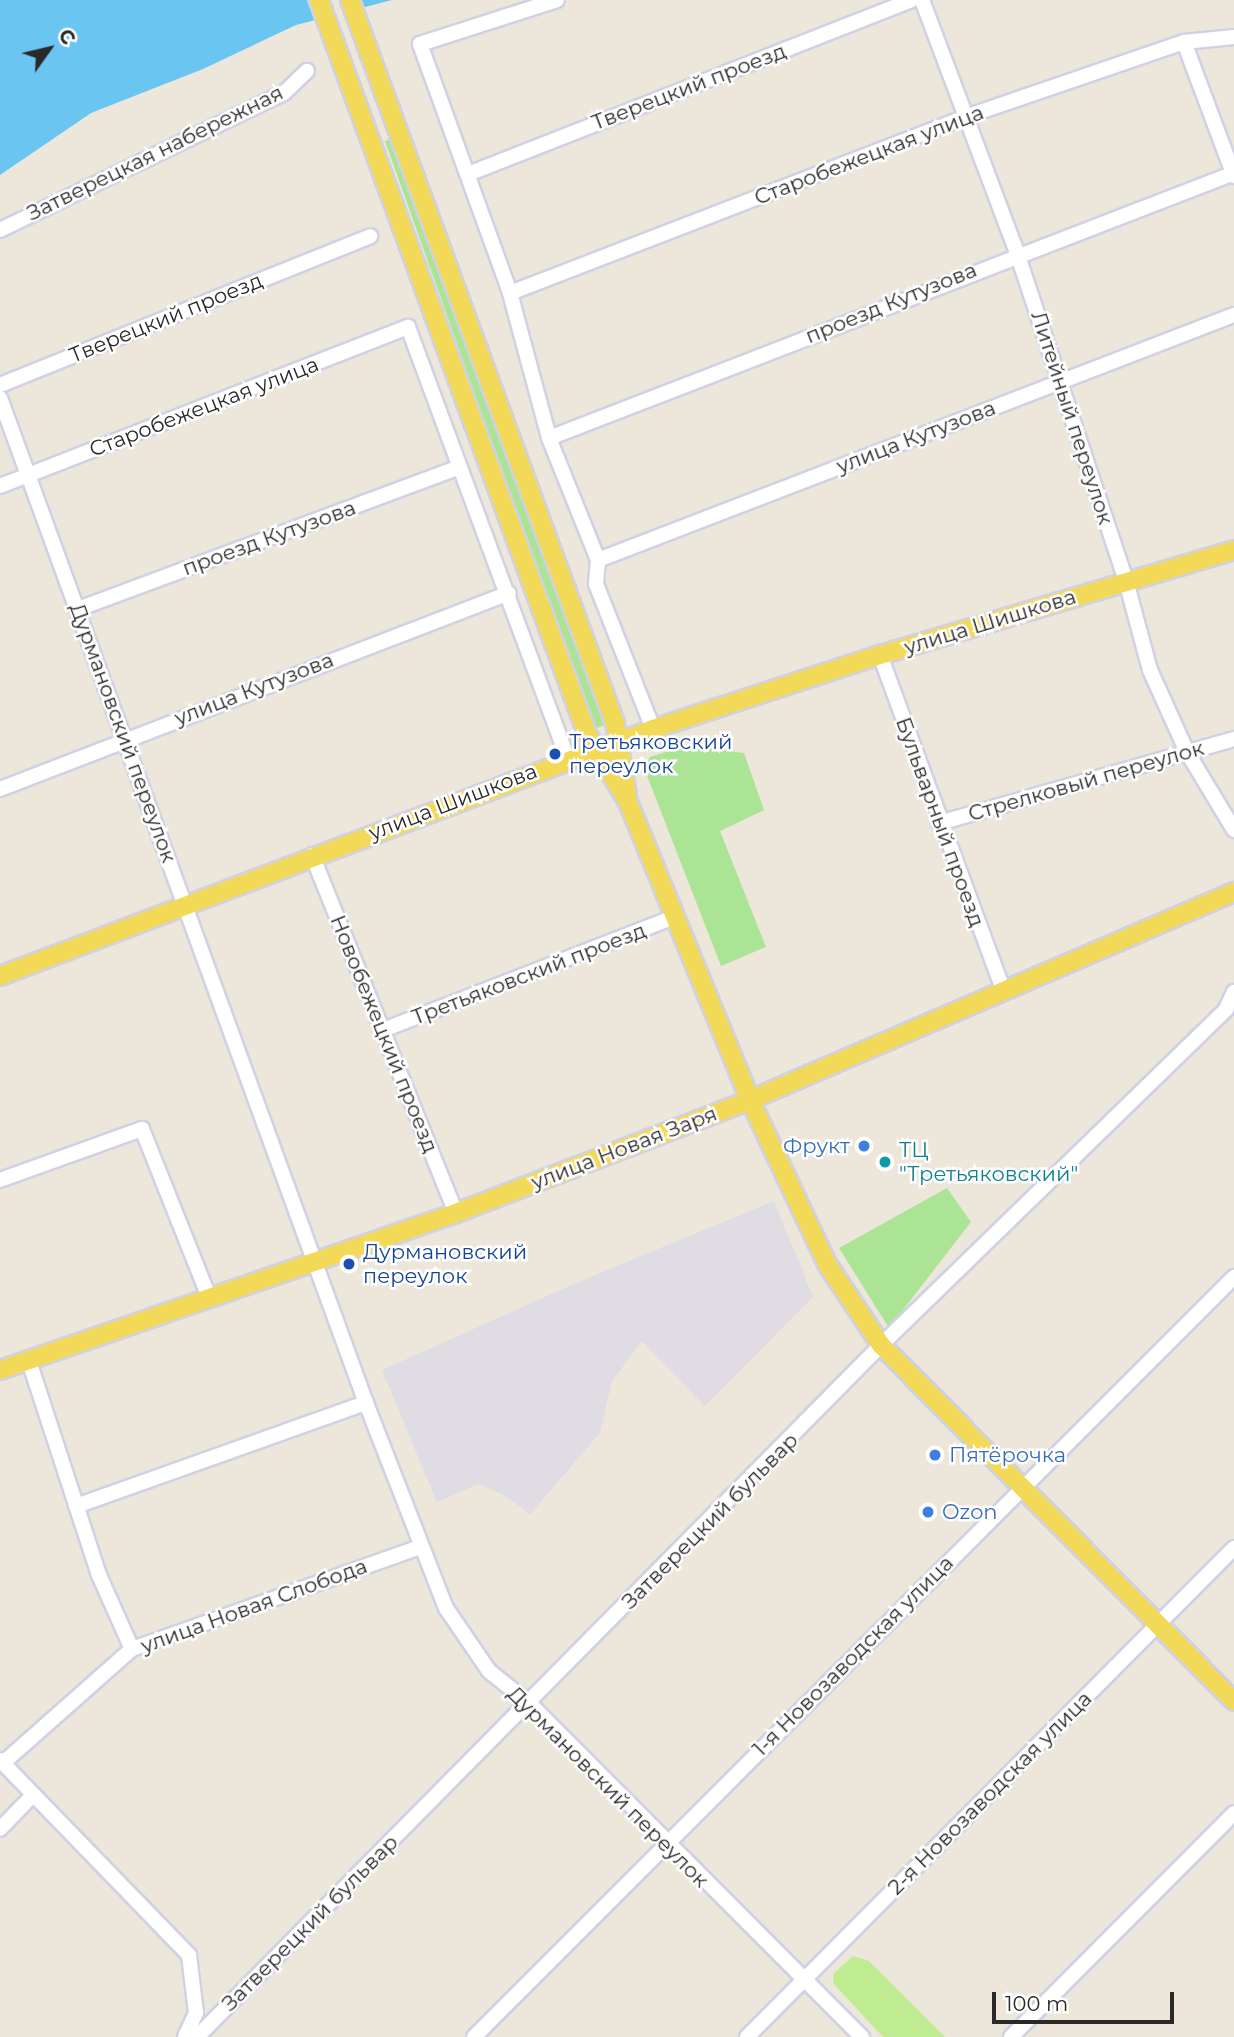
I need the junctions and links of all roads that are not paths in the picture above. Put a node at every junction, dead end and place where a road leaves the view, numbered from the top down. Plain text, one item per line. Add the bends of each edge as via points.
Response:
1 (319, 0) edge
2 (350, 0) edge
3 (557, 0) edge
4 (911, 0) edge
5 (922, 0) edge
6 (1234, 37) edge
7 (1184, 42) junction
8 (307, 71) dead end
9 (965, 117) junction
10 (467, 174) junction
11 (1234, 174) edge
12 (0, 230) edge
13 (370, 236) dead end
14 (1017, 253) junction
15 (510, 293) junction
16 (1234, 315) edge
17 (1059, 381) junction
18 (0, 385) edge
19 (0, 398) edge
20 (549, 438) junction
21 (459, 467) junction
22 (29, 476) junction
23 (0, 486) edge
24 (1234, 550) edge
25 (598, 560) junction
26 (1126, 581) junction
27 (509, 593) junction
28 (78, 608) junction
29 (880, 655) junction
30 (653, 729) junction
31 (126, 737) junction
32 (1234, 739) edge
33 (620, 740) junction
34 (596, 749) junction
35 (1187, 752) junction
36 (568, 758) junction
37 (0, 789) edge
38 (628, 802) junction
39 (939, 823) junction
40 (1234, 830) edge
41 (312, 855) junction
42 (1234, 892) edge
43 (185, 904) junction
44 (675, 917) junction
45 (0, 976) edge
46 (1003, 989) junction
47 (1234, 992) edge
48 (1230, 1006) edge
49 (383, 1030) junction
50 (750, 1100) junction
51 (0, 1180) edge
52 (456, 1213) junction
53 (318, 1263) junction
54 (1234, 1276) edge
55 (210, 1300) junction
56 (881, 1345) junction
57 (29, 1361) junction
58 (0, 1370) edge
59 (366, 1403) junction
60 (1021, 1487) junction
61 (76, 1506) junction
62 (419, 1547) junction
63 (1234, 1548) edge
64 (1158, 1624) junction
65 (132, 1649) junction
66 (1234, 1701) edge
67 (529, 1703) junction
68 (1, 1761) edge
69 (33, 1795) junction
70 (1234, 1813) edge
71 (0, 1829) edge
72 (666, 1844) junction
73 (805, 1979) junction
74 (186, 2037) edge
75 (197, 2037) edge
76 (474, 2037) edge
77 (747, 2037) edge
78 (862, 2037) edge
79 (1011, 2037) edge

1 - 34 main road
2 - 33 main road
3 - 10 street via 421,44
4 - 10 street, Тверецкий проезд
5 - 9 street, Литейный переулок
6 - 7 street, Старобежецкая улица
7 - 9 street, Старобежецкая улица
7 - 11 street
8 - 12 street, Затверецкая набережная via 284,93
9 - 14 street, Литейный переулок
9 - 15 street, Старобежецкая улица
10 - 15 street
11 - 14 street, проезд Кутузова
13 - 18 street, Тверецкий проезд
14 - 17 street, Литейный переулок
14 - 20 street, проезд Кутузова
15 - 20 street
16 - 17 street, улица Кутузова
17 - 25 street, улица Кутузова
17 - 26 street, Литейный переулок
19 - 22 street, Дурмановский переулок
20 - 25 street
21 - 22 street, Старобежецкая улица via 408,327
21 - 27 street
21 - 28 street, проезд Кутузова
22 - 23 street, Старобежецкая улица
22 - 28 street, Дурмановский переулок
24 - 26 main road, улица Шишкова
25 - 30 street via 596,584
26 - 29 main road, улица Шишкова
26 - 35 street, Литейный переулок via 1150,670
27 - 31 street, улица Кутузова
27 - 36 street
28 - 31 street, Дурмановский переулок
29 - 30 main road, улица Шишкова
29 - 39 street, Бульварный проезд
30 - 33 main road, улица Шишкова
31 - 37 street, улица Кутузова
31 - 43 street, Дурмановский переулок
32 - 35 street, Стрелковый переулок
33 - 34 main road, улица Шишкова
33 - 38 main road
34 - 36 main road, улица Шишкова
34 - 38 main road
35 - 39 street, Стрелковый переулок
35 - 40 street, Литейный переулок
36 - 41 main road, улица Шишкова
38 - 44 main road
39 - 46 street, Бульварный проезд
41 - 43 main road, улица Шишкова
41 - 49 street, Новобежецкий проезд
42 - 46 main road, улица Новая Заря
43 - 45 main road, улица Шишкова
43 - 53 street, Дурмановский переулок
44 - 49 street, Третьяковский проезд
44 - 50 main road
46 - 50 main road, улица Новая Заря
47 - 48 street, Затверецкий бульвар
48 - 56 street, Затверецкий бульвар
49 - 52 street, Новобежецкий проезд
50 - 52 main road, улица Новая Заря
50 - 56 main road via 823,1258
51 - 55 street via 142,1129
52 - 53 main road, улица Новая Заря
53 - 55 main road, улица Новая Заря
53 - 59 street, Дурмановский переулок
54 - 60 street, 1-я Новозаводская улица
55 - 57 main road, улица Новая Заря
56 - 60 main road
56 - 67 street, Затверецкий бульвар
57 - 58 main road, улица Новая Заря
57 - 61 street
59 - 61 street
59 - 62 street, Дурмановский переулок
60 - 64 main road
60 - 72 street, 1-я Новозаводская улица
61 - 65 street via 99,1575
62 - 65 street, улица Новая Слобода
62 - 67 street, Дурмановский переулок via 446,1608 474,1654
63 - 64 street, 2-я Новозаводская улица
64 - 66 main road
64 - 73 street, 2-я Новозаводская улица
65 - 68 street, улица Новая Слобода
67 - 72 street, Дурмановский переулок
67 - 75 street, Затверецкий бульвар
68 - 69 street
69 - 71 street
69 - 74 street via 190,1955 196,2013
70 - 79 street
72 - 73 street, Дурмановский переулок
72 - 76 street, 1-я Новозаводская улица
73 - 77 street, 2-я Новозаводская улица
73 - 78 street, Дурмановский переулок

